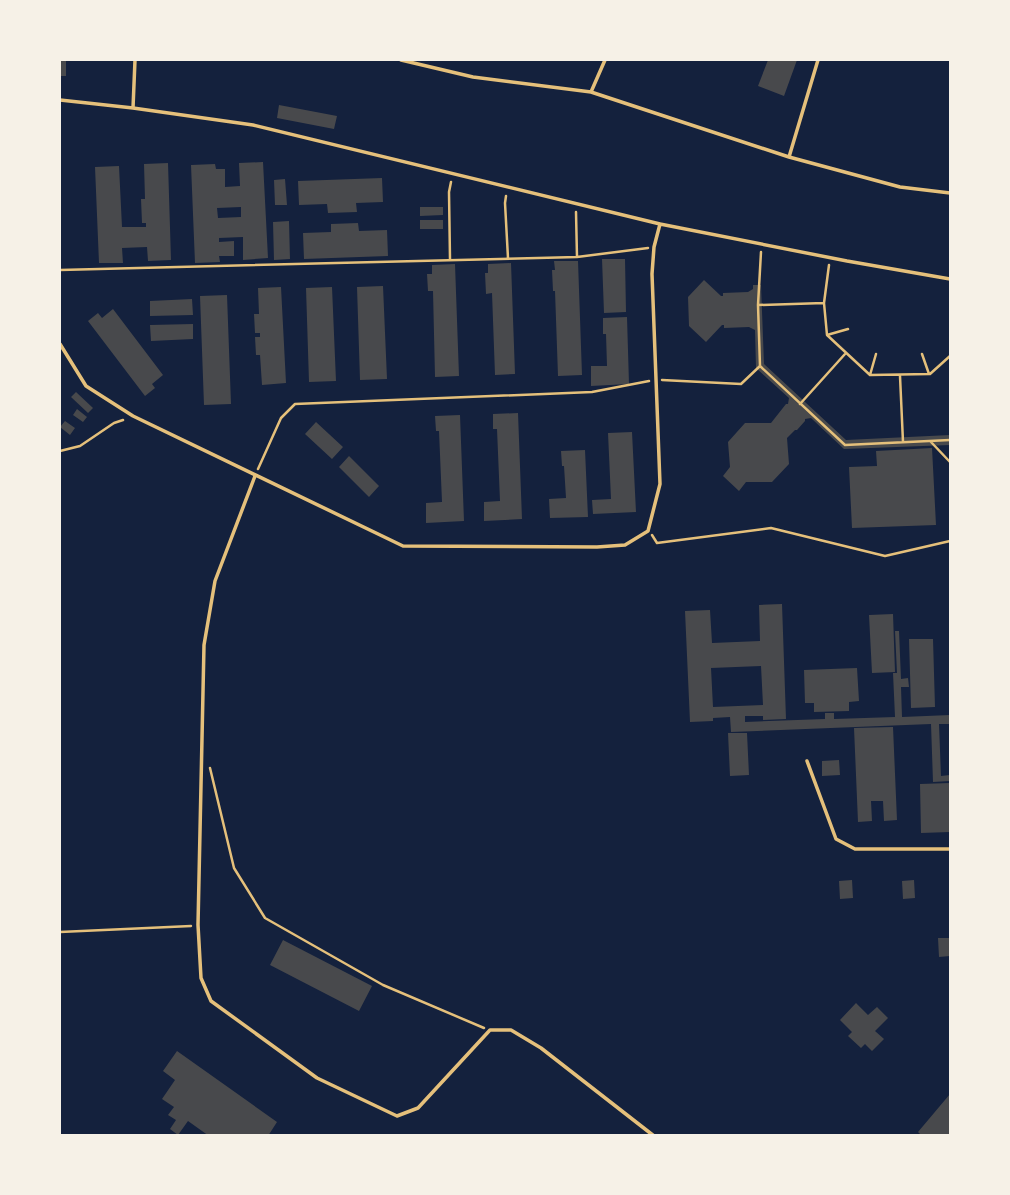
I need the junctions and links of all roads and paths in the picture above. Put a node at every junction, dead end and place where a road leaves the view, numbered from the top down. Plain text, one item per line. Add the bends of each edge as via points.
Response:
1 (135, 60) edge
2 (401, 60) edge
3 (605, 60) edge
4 (818, 60) edge
5 (591, 92) junction
6 (60, 100) edge
7 (133, 108) junction
8 (789, 157) junction
9 (452, 174) junction
10 (508, 188) junction
11 (950, 193) edge
12 (576, 204) junction
13 (660, 223) junction
14 (761, 245) junction
15 (654, 247) junction
16 (578, 257) junction
17 (508, 258) junction
18 (830, 258) junction
19 (450, 259) junction
20 (60, 270) edge
21 (950, 279) edge
22 (824, 303) junction
23 (758, 305) junction
24 (848, 329) dead end
25 (827, 335) junction
26 (60, 344) edge
27 (845, 353) junction
28 (876, 354) dead end
29 (922, 354) dead end
30 (950, 356) edge
31 (760, 366) junction
32 (930, 374) junction
33 (870, 375) junction
34 (900, 376) junction
35 (656, 380) junction
36 (800, 404) junction
37 (132, 416) junction
38 (950, 440) edge
39 (930, 441) junction
40 (903, 442) junction
41 (60, 451) edge
42 (950, 462) edge
43 (256, 476) junction
44 (648, 531) junction
45 (950, 541) edge
46 (201, 758) junction
47 (807, 761) dead end
48 (950, 849) edge
49 (198, 925) junction
50 (60, 932) edge
51 (490, 1030) junction
52 (654, 1136) edge

1 - 7 lane
2 - 5 lane via 473,77
3 - 5 lane
4 - 8 lane
5 - 8 lane
6 - 7 lane
7 - 9 lane via 253,125
8 - 11 lane via 900,187
9 - 10 lane
9 - 19 path
10 - 12 lane
10 - 17 path
12 - 13 lane
12 - 16 path
13 - 14 lane
13 - 15 lane
14 - 18 lane
14 - 23 path
15 - 16 path
15 - 35 lane
16 - 17 path
17 - 19 path
18 - 21 lane
18 - 22 path
19 - 20 path
22 - 23 path
22 - 25 path
23 - 31 path
24 - 25 path
25 - 27 path
26 - 37 lane via 86,386
27 - 33 path
27 - 36 path
28 - 33 path
29 - 32 path
30 - 32 path
31 - 35 path via 741,384
31 - 36 path
32 - 34 path
33 - 34 path
34 - 40 path
35 - 43 path via 592,392 295,404 281,418
35 - 44 lane via 660,484
36 - 40 path via 845,445
37 - 41 path via 80,446
37 - 43 lane
38 - 39 path
39 - 40 path
39 - 42 path
43 - 44 lane via 403,546 597,547 625,545
43 - 46 lane via 215,581 204,645
44 - 45 path via 657,543 771,528 885,556
46 - 49 lane
46 - 51 path via 212,770 234,869 265,918 383,985
47 - 48 lane via 836,839 855,849
49 - 50 path
49 - 51 lane via 201,978 211,1001 317,1078 397,1116 418,1108
51 - 52 lane via 511,1030 541,1048

